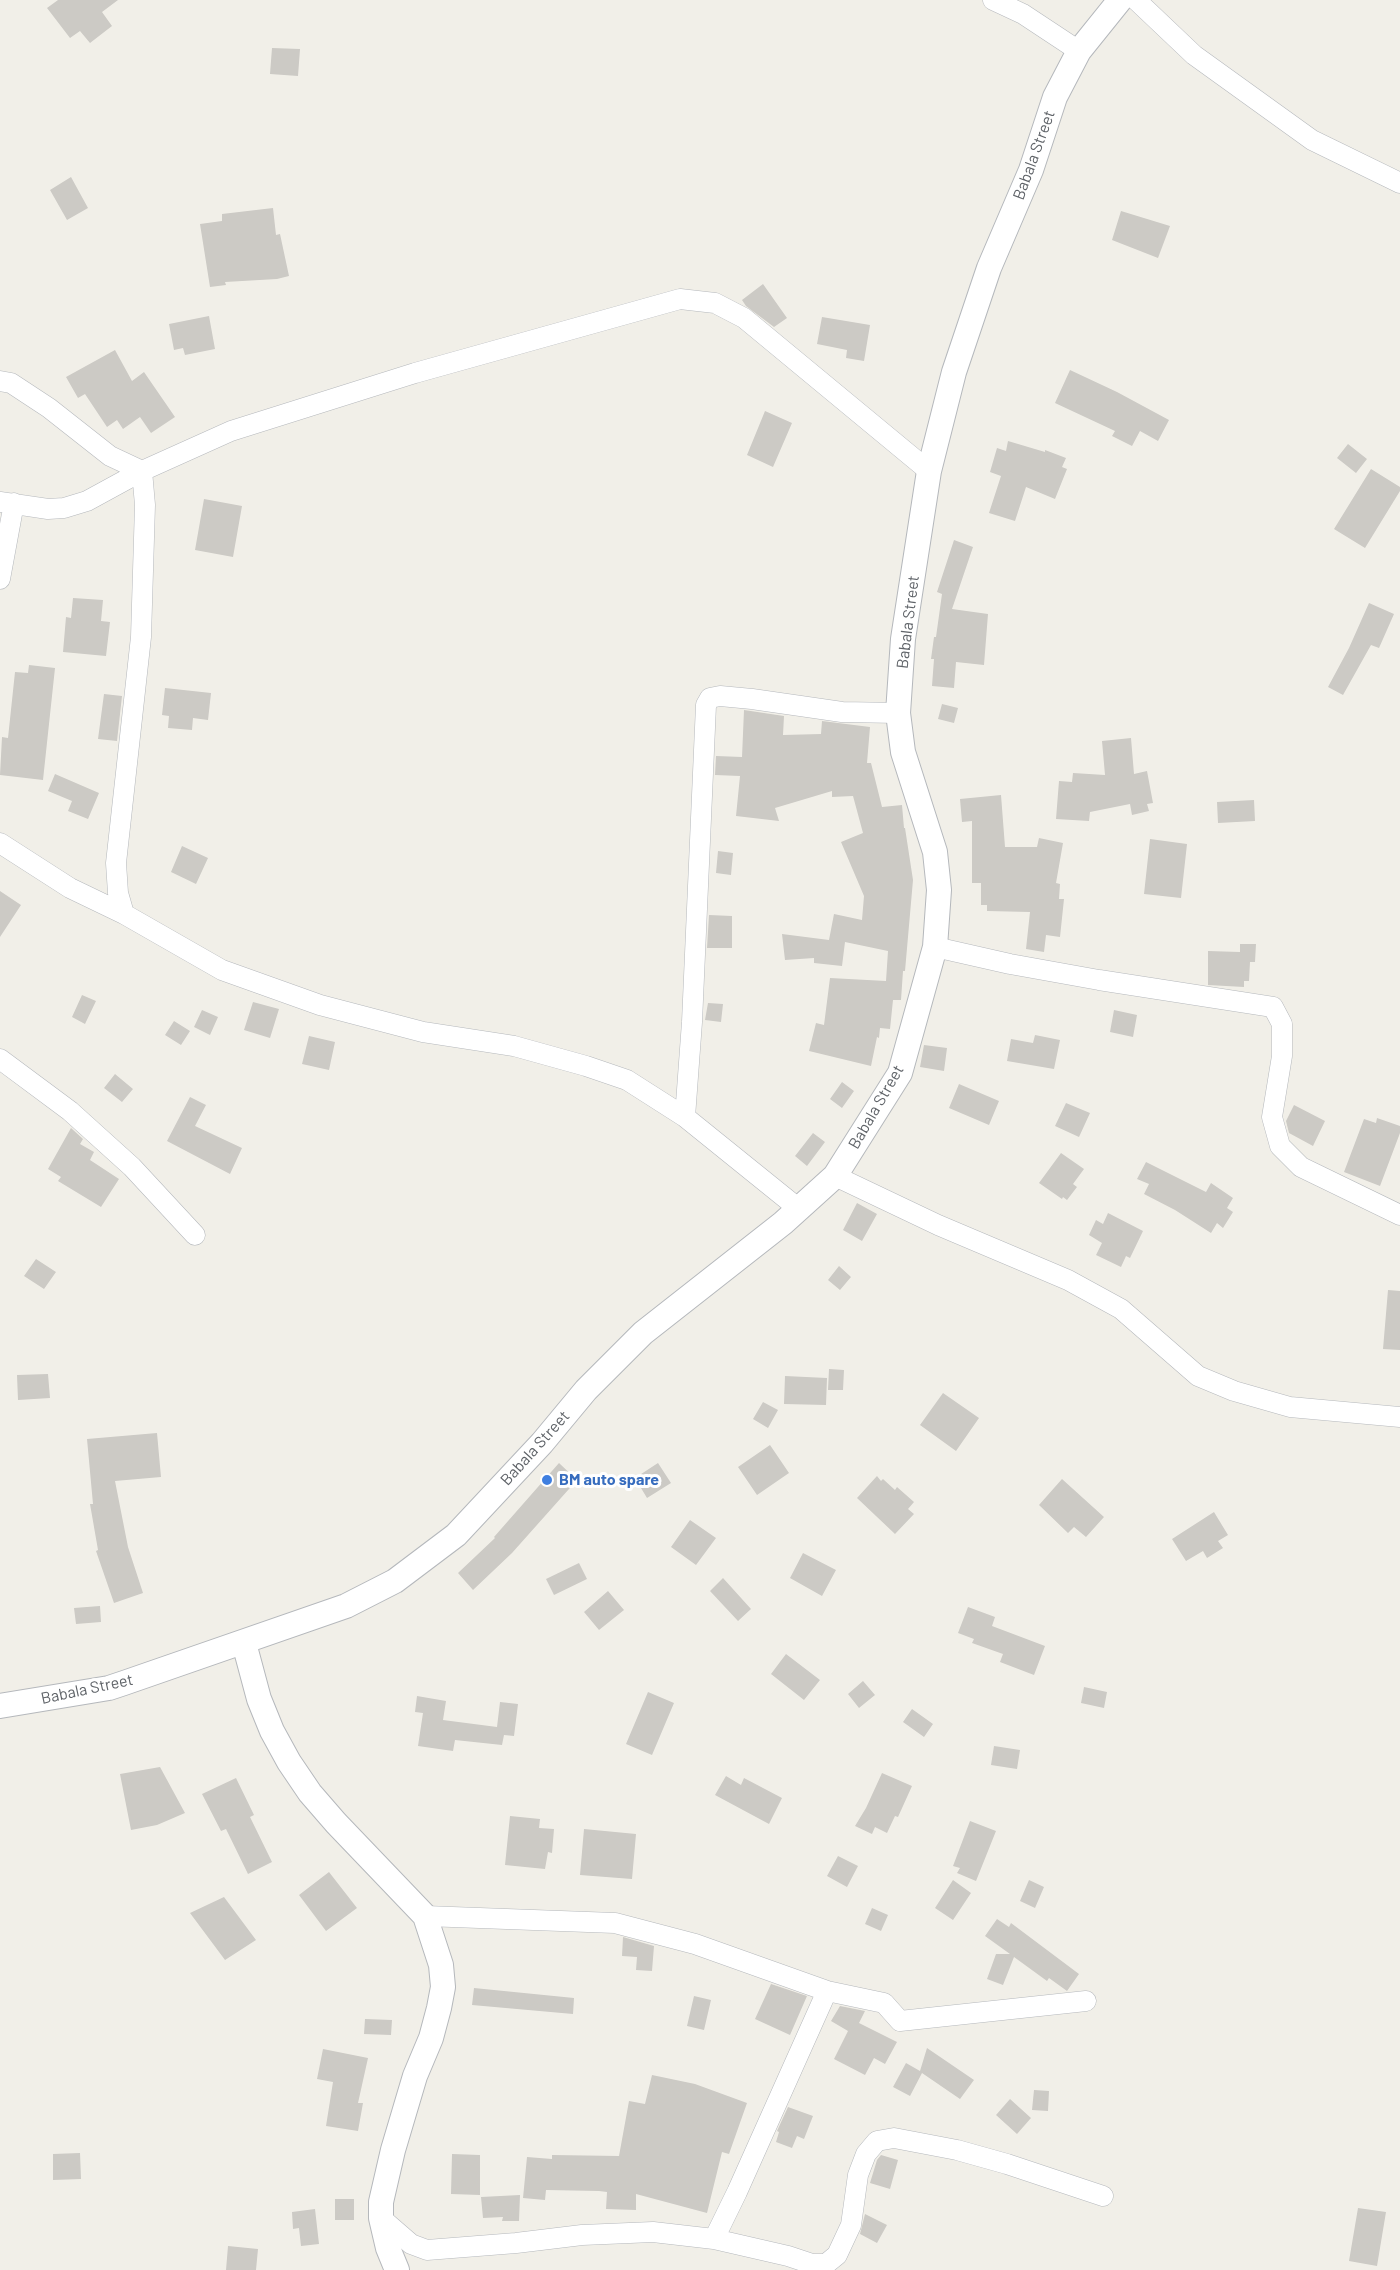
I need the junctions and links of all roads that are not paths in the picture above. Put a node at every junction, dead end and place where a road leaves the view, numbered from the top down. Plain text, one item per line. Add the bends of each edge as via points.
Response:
1 (993, 0) edge
2 (1120, 0) edge
3 (1136, 0) edge
4 (1079, 51) junction
5 (1400, 183) edge
6 (0, 381) edge
7 (142, 471) junction
8 (929, 471) junction
9 (7, 503) edge
10 (0, 579) edge
11 (898, 713) junction
12 (0, 843) edge
13 (124, 914) junction
14 (935, 947) junction
15 (0, 1059) edge
16 (685, 1117) junction
17 (835, 1176) junction
18 (799, 1209) junction
19 (1400, 1215) edge
20 (195, 1235) dead end
21 (1400, 1417) edge
22 (244, 1643) junction
23 (0, 1706) edge
24 (425, 1916) junction
25 (826, 1991) junction
26 (1086, 2001) dead end
27 (1103, 2196) dead end
28 (381, 2217) junction
29 (714, 2239) junction
30 (397, 2270) edge

1 - 4 street via 1023,14
2 - 4 street, Babala Street
3 - 5 street via 1194,55 1312,140
4 - 8 street, Babala Street via 1055,97 1031,170 989,268 954,372
6 - 7 street via 11,383 49,408 110,456
7 - 8 street via 231,431 415,373 680,299 715,303 744,318
7 - 9 street via 87,501 64,508
7 - 13 street via 145,505 141,637 116,863
8 - 11 street, Babala Street via 903,639
9 - 10 street
11 - 14 street, Babala Street via 903,752 935,852 939,890
11 - 16 street via 842,712 720,696 710,698 706,705
12 - 13 street via 70,888
13 - 16 street via 222,970 320,1005 423,1032 514,1046 586,1066 627,1080
14 - 17 street, Babala Street via 900,1073
14 - 19 street via 1021,966 1273,1007 1282,1024 1282,1056 1272,1117 1280,1146 1301,1167
15 - 20 street via 70,1111 132,1167
16 - 18 street
17 - 18 street, Babala Street
17 - 21 street via 1068,1280 1121,1309 1198,1376 1225,1388 1290,1407
18 - 22 street, Babala Street via 643,1333 586,1390 456,1535 395,1581 346,1606
22 - 23 street, Babala Street via 109,1688
22 - 24 street via 259,1699 289,1762 336,1823
24 - 25 street via 615,1923 695,1944
24 - 28 street via 441,1965 443,1987 431,2038 393,2150
25 - 26 street via 884,2002 900,2021
25 - 29 street
27 - 29 street via 1007,2164 894,2138 877,2141 866,2154 858,2175 851,2224 837,2255 826,2264 812,2264
28 - 29 street via 411,2244 427,2250 653,2232
28 - 30 street

